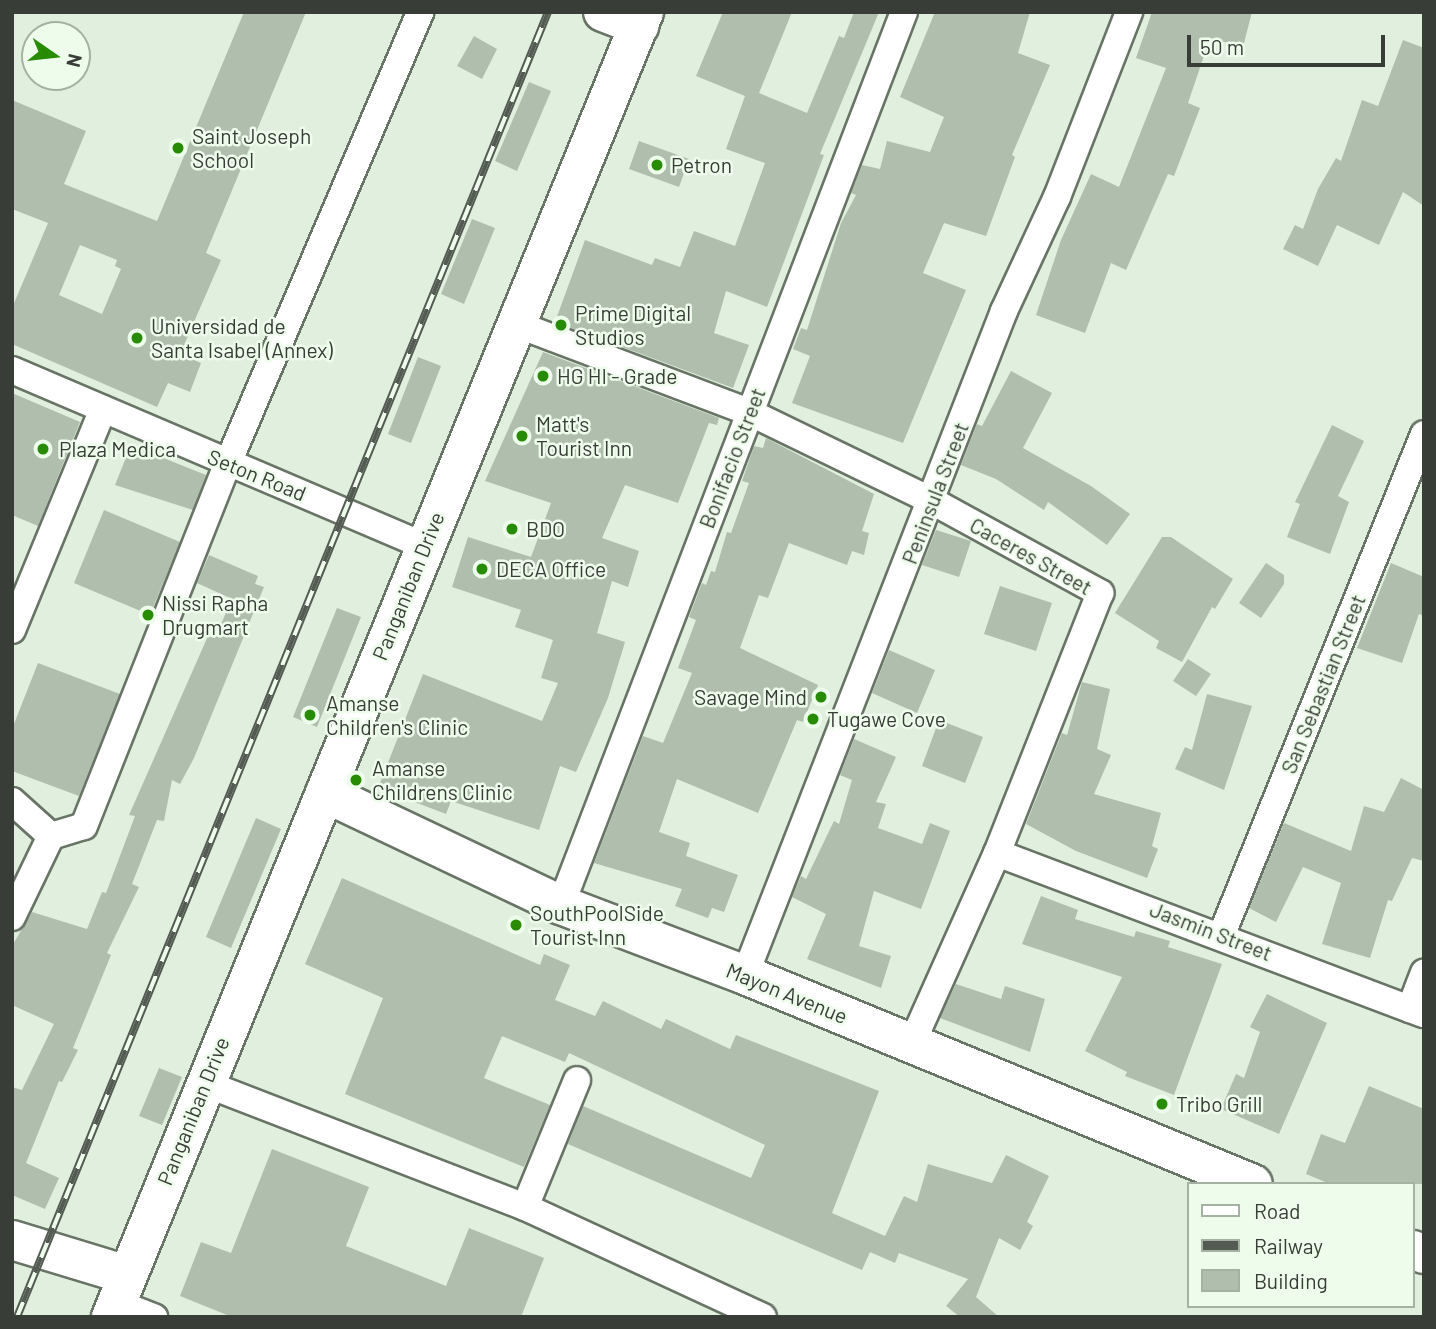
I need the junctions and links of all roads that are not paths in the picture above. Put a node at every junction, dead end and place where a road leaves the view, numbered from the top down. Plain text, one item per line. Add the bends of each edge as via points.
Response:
1 (420, 12) edge
2 (603, 12) edge
3 (904, 12) edge
4 (1129, 12) edge
5 (641, 19) edge
6 (516, 324) junction
7 (12, 370) edge
8 (103, 409) junction
9 (750, 412) junction
10 (1424, 434) edge
11 (228, 463) junction
12 (932, 501) junction
13 (425, 546) junction
14 (12, 630) edge
15 (325, 793) junction
16 (12, 801) edge
17 (51, 836) junction
18 (997, 853) junction
19 (561, 905) junction
20 (12, 917) edge
21 (1222, 934) junction
22 (1424, 973) edge
23 (745, 975) junction
24 (1417, 1011) edge
25 (912, 1044) junction
26 (577, 1080) dead end
27 (204, 1083) junction
28 (1248, 1182) edge
29 (525, 1207) junction
30 (12, 1240) edge
31 (118, 1298) edge
32 (154, 1317) edge
33 (763, 1317) edge

1 - 11 street
2 - 5 main road
3 - 9 street, Bonifacio Street
4 - 12 street, Peninsula Street via 1057,197 1004,311
5 - 6 main road, Panganiban Drive
6 - 9 street, Caceres Street
6 - 13 main road, Panganiban Drive
7 - 8 street, Seton Road
8 - 11 street, Seton Road
8 - 14 street
9 - 12 street, Caceres Street
9 - 19 street, Bonifacio Street
10 - 21 street, San Sebastian Street
11 - 13 street, Seton Road
11 - 17 street via 84,826
12 - 18 street, Caceres Street via 1100,593
12 - 23 street, Peninsula Street
13 - 15 main road, Panganiban Drive
15 - 19 main road, Mayon Avenue
15 - 27 main road, Panganiban Drive
16 - 17 street
17 - 20 street
18 - 21 street, Jasmin Street
18 - 25 street, Caceres Street
19 - 23 main road, Mayon Avenue
21 - 24 street, Jasmin Street
22 - 24 street
23 - 25 main road, Mayon Avenue
25 - 28 main road, Mayon Avenue
26 - 29 street
27 - 29 street
27 - 31 main road, Panganiban Drive
29 - 33 street
30 - 31 main road
31 - 32 street

